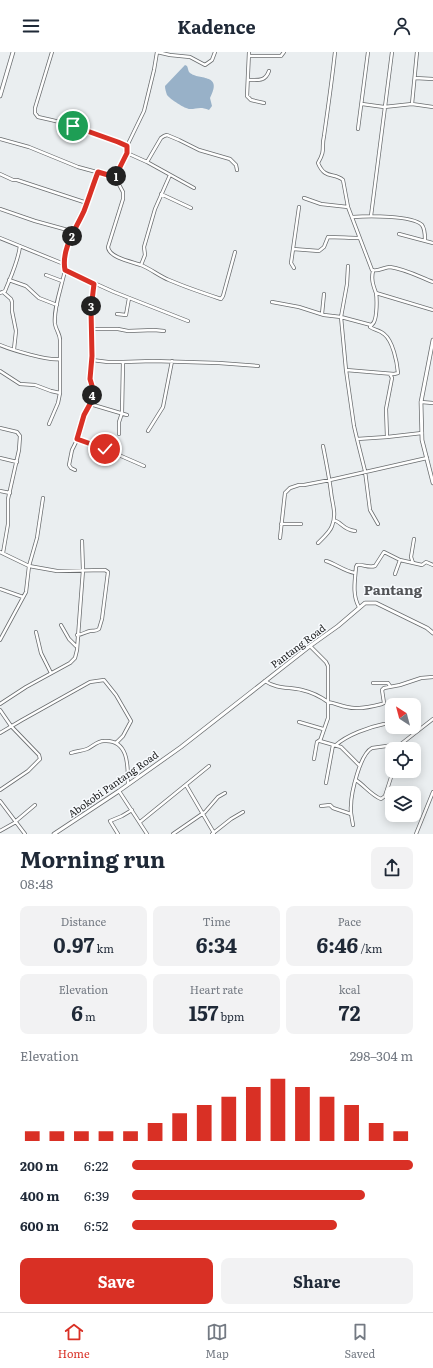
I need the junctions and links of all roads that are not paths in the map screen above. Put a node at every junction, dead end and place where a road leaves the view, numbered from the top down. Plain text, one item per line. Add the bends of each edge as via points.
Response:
1 (13, 52) edge
2 (52, 52) edge
3 (157, 52) edge
4 (215, 52) edge
5 (249, 52) edge
6 (284, 52) edge
7 (335, 52) edge
8 (368, 52) edge
9 (392, 52) edge
10 (417, 52) edge
11 (180, 54) edge
12 (249, 56) junction
13 (269, 71) dead end
14 (415, 78) junction
15 (433, 79) edge
16 (248, 80) junction
17 (0, 96) edge
18 (264, 103) dead end
19 (362, 104) junction
20 (412, 104) junction
21 (384, 107) junction
22 (433, 107) edge
23 (358, 129) dead end
24 (0, 139) edge
25 (127, 146) junction
26 (127, 153) junction
27 (147, 162) junction
28 (237, 170) dead end
29 (98, 172) junction
30 (0, 174) edge
31 (170, 175) junction
32 (115, 177) junction
33 (194, 188) dead end
34 (161, 194) junction
35 (304, 198) dead end
36 (87, 202) junction
37 (299, 207) dead end
38 (348, 207) junction
39 (192, 208) dead end
40 (0, 209) edge
41 (371, 216) junction
42 (353, 217) junction
43 (75, 232) junction
44 (399, 234) dead end
45 (0, 238) edge
46 (359, 238) junction
47 (425, 240) junction
48 (433, 243) edge
49 (20, 246) junction
50 (293, 249) junction
51 (235, 252) dead end
52 (64, 264) junction
53 (142, 265) junction
54 (348, 266) dead end
55 (294, 268) dead end
56 (65, 270) junction
57 (373, 271) junction
58 (46, 275) dead end
59 (9, 280) junction
60 (62, 281) junction
61 (433, 282) edge
62 (94, 284) junction
63 (2, 293) edge
64 (376, 293) junction
65 (324, 294) dead end
66 (129, 298) junction
67 (272, 302) dead end
68 (57, 305) junction
69 (433, 310) edge
70 (117, 314) dead end
71 (322, 314) junction
72 (341, 317) junction
73 (188, 321) dead end
74 (371, 325) junction
75 (92, 329) junction
76 (164, 331) dead end
77 (433, 340) edge
78 (0, 345) edge
79 (14, 350) junction
80 (432, 352) edge
81 (60, 359) junction
82 (92, 360) junction
83 (172, 361) junction
84 (123, 362) junction
85 (258, 366) dead end
86 (346, 370) junction
87 (0, 371) edge
88 (390, 374) junction
89 (60, 393) junction
90 (421, 402) junction
91 (433, 403) edge
92 (90, 404) junction
93 (122, 413) junction
94 (127, 415) dead end
95 (49, 424) dead end
96 (0, 428) edge
97 (148, 431) dead end
98 (422, 432) junction
99 (119, 434) dead end
100 (387, 437) junction
101 (77, 439) junction
102 (357, 439) junction
103 (323, 446) dead end
104 (0, 458) edge
105 (427, 458) junction
106 (17, 462) junction
107 (144, 466) dead end
108 (75, 470) dead end
109 (365, 471) junction
110 (431, 471) edge
111 (330, 480) junction
112 (433, 484) edge
113 (0, 491) edge
114 (10, 493) junction
115 (43, 498) dead end
116 (334, 520) junction
117 (281, 524) junction
118 (301, 524) dead end
119 (378, 524) dead end
120 (355, 531) dead end
121 (280, 538) dead end
122 (414, 539) dead end
123 (82, 541) dead end
124 (318, 543) dead end
125 (2, 553) edge
126 (400, 560) junction
127 (326, 561) dead end
128 (413, 564) junction
129 (433, 565) edge
130 (29, 566) junction
131 (83, 570) junction
132 (355, 573) junction
133 (396, 574) dead end
134 (0, 589) edge
135 (23, 597) junction
136 (359, 607) junction
137 (61, 625) dead end
138 (36, 632) dead end
139 (433, 633) edge
140 (77, 635) junction
141 (0, 640) edge
142 (77, 646) junction
143 (310, 646) junction
144 (51, 673) junction
145 (433, 677) edge
146 (265, 680) junction
147 (373, 683) dead end
148 (390, 686) junction
149 (328, 702) junction
150 (0, 704) edge
151 (0, 710) edge
152 (433, 720) edge
153 (299, 722) dead end
154 (384, 724) dead end
155 (11, 726) junction
156 (323, 729) junction
157 (0, 733) edge
158 (320, 740) junction
159 (116, 743) junction
160 (334, 745) junction
161 (181, 747) joint
162 (71, 753) dead end
163 (314, 759) dead end
164 (209, 766) dead end
165 (360, 766) junction
166 (391, 778) edge
167 (356, 780) junction
168 (326, 783) dead end
169 (128, 784) junction
170 (186, 785) junction
171 (0, 790) edge
172 (120, 791) junction
173 (433, 792) edge
174 (225, 793) dead end
175 (0, 801) edge
176 (35, 805) dead end
177 (321, 806) dead end
178 (132, 810) junction
179 (243, 812) dead end
180 (202, 813) junction
181 (351, 814) junction
182 (16, 821) junction
183 (140, 822) junction
184 (353, 825) dead end
185 (0, 831) edge
186 (178, 833) edge
187 (213, 833) edge
188 (25, 834) edge
189 (54, 834) edge
190 (118, 834) edge
191 (148, 834) edge
192 (173, 834) edge
193 (416, 834) edge

1 - 17 street
2 - 25 street via 35,108 38,117 73,126
3 - 11 street
3 - 25 street via 144,111
4 - 11 street via 212,60 205,65 190,56
5 - 12 street
6 - 12 street via 281,56
7 - 38 street via 323,141 324,153 318,163 327,175 342,179
8 - 19 street
9 - 21 street
10 - 14 street
12 - 16 street
13 - 16 street via 264,79
14 - 15 street
14 - 20 street
16 - 18 street via 247,98
19 - 21 street
19 - 23 street
20 - 21 street
20 - 22 street
21 - 41 street
24 - 29 street
25 - 26 street
26 - 27 street
26 - 32 street
27 - 28 street via 161,138 167,135 199,150 230,159
27 - 31 street
29 - 32 street
29 - 36 street
30 - 36 street
31 - 33 street
31 - 34 street
32 - 53 street via 123,192 123,199 108,250 129,262
34 - 39 street
34 - 53 street via 154,209
35 - 38 street via 321,204
36 - 43 street
37 - 50 street
38 - 42 street
40 - 43 street
41 - 42 street
41 - 47 street via 385,216 418,223 424,229
42 - 46 street
43 - 52 street via 66,250
44 - 47 street
45 - 49 street
46 - 50 street via 328,237 324,247 319,251
46 - 57 street
47 - 48 street
49 - 52 street
49 - 59 street
50 - 55 street via 291,263
51 - 53 street via 221,299 168,280
52 - 56 street
54 - 72 street
56 - 60 street
56 - 62 street
57 - 61 street via 390,267
57 - 64 street via 372,282
58 - 60 street
59 - 63 street
59 - 68 street via 26,286 39,298
60 - 68 street
62 - 66 street
62 - 75 street
63 - 79 street via 12,302 16,331
64 - 69 street
64 - 74 street via 374,322
65 - 71 street
66 - 70 street via 126,315
66 - 73 street
67 - 71 street
68 - 81 street via 55,320 60,334
71 - 72 street
72 - 74 street
72 - 86 street
74 - 88 street via 371,328 383,333 396,357 398,373
75 - 76 street
75 - 82 street
77 - 80 street
78 - 79 street
79 - 81 street
80 - 90 street
81 - 89 street
82 - 84 street
82 - 92 street via 90,379 93,389
83 - 84 street
83 - 85 street
83 - 97 street via 163,406
84 - 93 street
86 - 88 street
86 - 102 street
87 - 89 street via 20,384 35,385
88 - 100 street via 392,378 386,410
89 - 95 street
90 - 91 street
90 - 98 street
92 - 93 street
92 - 101 street
93 - 94 street
93 - 99 street via 118,422
96 - 106 street via 20,434
98 - 100 street
98 - 105 street
100 - 102 street
101 - 107 street
101 - 108 street via 69,465
102 - 109 street
103 - 111 street
104 - 106 street
105 - 109 street
105 - 110 street
106 - 114 street
109 - 111 street
109 - 119 street via 370,510
110 - 112 street
111 - 116 street
111 - 117 street via 286,490
113 - 114 street
114 - 125 street via 7,508 8,524
115 - 130 street via 37,538
116 - 120 street via 346,529
116 - 124 street via 332,527
117 - 118 street
117 - 121 street
122 - 128 street via 411,557
123 - 131 street
125 - 130 street
126 - 128 street
126 - 132 street via 384,552 375,566 357,565
126 - 133 street
127 - 132 street
128 - 129 street via 422,565 426,562
130 - 131 street via 58,571
130 - 135 street
131 - 140 street
131 - 140 street via 105,570 109,574 99,629
132 - 136 street via 354,591
134 - 135 street
135 - 141 street
136 - 139 street via 365,603 376,603
136 - 143 street, Pantang Road
137 - 142 street via 69,639
138 - 144 street via 41,653
140 - 142 street
142 - 144 street via 75,658
143 - 146 street, Pantang Road
143 - 149 street via 328,666
144 - 150 street
145 - 148 street
146 - 149 street via 280,687 306,691
146 - 161 street, Pantang Road
147 - 148 street via 388,683
148 - 149 street via 382,689 382,704 350,708
149 - 156 street via 328,718
151 - 155 street
152 - 165 street via 401,744 371,748
153 - 156 street
154 - 160 street via 365,729
155 - 157 street
155 - 159 street via 90,682 104,680 131,721
155 - 171 street via 40,759 28,771
156 - 158 street
158 - 160 street
158 - 163 street via 317,742
159 - 162 street via 104,741
159 - 169 street via 128,760
160 - 165 street via 341,747
160 - 168 street
161 - 169 street, Abokobi Pantang Road
164 - 170 street
165 - 167 street
166 - 167 street via 385,796 381,799
167 - 181 street
169 - 172 street, Abokobi Pantang Road
170 - 180 street
170 - 183 street
172 - 178 street
172 - 189 street, Abokobi Pantang Road
173 - 193 street
174 - 180 street
175 - 182 street
176 - 182 street
177 - 181 street via 330,805
178 - 183 street
178 - 190 street via 110,821
179 - 187 street
180 - 186 street
180 - 187 street
181 - 184 street
182 - 185 street
182 - 188 street
183 - 191 street
186 - 192 street

